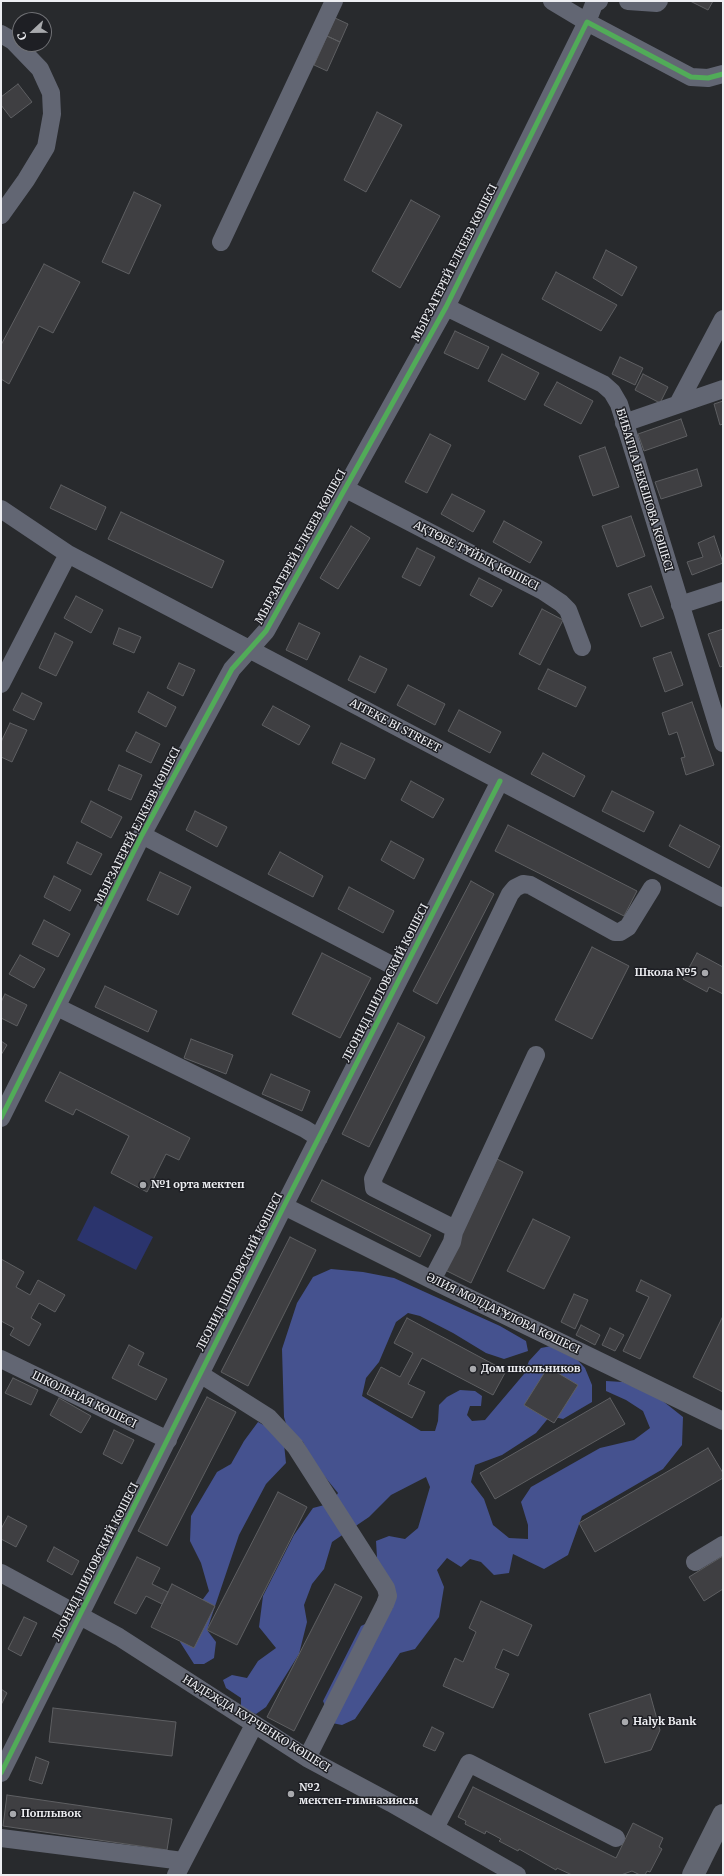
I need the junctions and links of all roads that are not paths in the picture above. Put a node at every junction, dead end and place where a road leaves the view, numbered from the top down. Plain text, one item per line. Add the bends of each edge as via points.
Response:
1 (334, 1) edge
2 (552, 1) edge
3 (599, 1) edge
4 (628, 1) edge
5 (659, 1) edge
6 (587, 22) junction
7 (1, 34) edge
8 (723, 74) edge
9 (1, 215) edge
10 (221, 242) dead end
11 (446, 307) junction
12 (723, 319) edge
13 (723, 389) edge
14 (678, 404) junction
15 (624, 423) junction
16 (346, 489) junction
17 (1, 509) edge
18 (68, 554) junction
19 (723, 591) edge
20 (680, 606) junction
21 (582, 647) dead end
22 (249, 649) junction
23 (1, 684) edge
24 (723, 743) edge
25 (500, 781) junction
26 (142, 835) junction
27 (652, 888) dead end
28 (723, 898) edge
29 (404, 971) junction
30 (58, 1007) junction
31 (536, 1055) dead end
32 (1, 1118) edge
33 (319, 1138) junction
34 (284, 1206) junction
35 (454, 1232) junction
36 (432, 1280) junction
37 (1, 1359) edge
38 (200, 1374) junction
39 (723, 1421) edge
40 (168, 1440) junction
41 (723, 1545) edge
42 (695, 1562) dead end
43 (1, 1573) edge
44 (81, 1615) junction
45 (254, 1725) junction
46 (307, 1758) junction
47 (1, 1773) edge
48 (723, 1815) edge
49 (435, 1828) junction
50 (1, 1838) edge
51 (616, 1838) dead end
52 (179, 1868) edge
53 (700, 1873) edge
54 (517, 1875) edge

1 - 10 street
2 - 6 street
3 - 6 street, МЫРЗАГЕРЕЙ ЕЛКЕЕВ КӨШЕСІ via 594,4
4 - 5 street
6 - 8 street via 691,77 708,78
6 - 11 street, МЫРЗАГЕРЕЙ ЕЛКЕЕВ КӨШЕСІ
7 - 9 street via 13,41 40,70 51,93 52,114 46,147
11 - 15 street, БИБАТПА БЕКЕШОВА КӨШЕСІ via 603,384 612,392 619,404
11 - 16 street, МЫРЗАГЕРЕЙ ЕЛКЕЕВ КӨШЕСІ
12 - 14 street
13 - 14 street
14 - 15 street
15 - 20 street, БИБАТПА БЕКЕШОВА КӨШЕСІ
16 - 21 street, АҚТӨБЕ ТҰЙЫҚ КӨШЕСІ via 561,602 568,610
16 - 22 street, МЫРЗАГЕРЕЙ ЕЛКЕЕВ КӨШЕСІ via 266,631
17 - 18 street, AITEKE BI STREET
18 - 22 street, AITEKE BI STREET
18 - 23 street
19 - 20 street
20 - 24 street, БИБАТПА БЕКЕШОВА КӨШЕСІ
22 - 25 street, AITEKE BI STREET
22 - 26 street, МЫРЗАГЕРЕЙ ЕЛКЕЕВ КӨШЕСІ via 232,669
25 - 28 street, AITEKE BI STREET
25 - 29 street, ЛЕОНИД ШИЛОВСКИЙ КӨШЕСІ
26 - 29 street
26 - 30 street, МЫРЗАГЕРЕЙ ЕЛКЕЕВ КӨШЕСІ
27 - 35 street via 628,927 620,932 615,932 530,886 523,884 510,894 373,1179 374,1188 451,1227
29 - 33 street, ЛЕОНИД ШИЛОВСКИЙ КӨШЕСІ
30 - 32 street, МЫРЗАГЕРЕЙ ЕЛКЕЕВ КӨШЕСІ
30 - 33 street via 305,1128
31 - 35 street
33 - 34 street, ЛЕОНИД ШИЛОВСКИЙ КӨШЕСІ
34 - 36 street, ӘЛИЯ МОЛДАҒҰЛОВА КӨШЕСІ
34 - 38 street, ЛЕОНИД ШИЛОВСКИЙ КӨШЕСІ
35 - 36 street via 452,1242
36 - 39 street, ӘЛИЯ МОЛДАҒҰЛОВА КӨШЕСІ
37 - 40 street, ШКОЛЬНАЯ КӨШЕСІ
38 - 40 street, ЛЕОНИД ШИЛОВСКИЙ КӨШЕСІ
38 - 46 street via 268,1417 295,1446 386,1588 388,1596
40 - 44 street, ЛЕОНИД ШИЛОВСКИЙ КӨШЕСІ
41 - 42 street
43 - 44 street, НАДЕЖДА КУРЧЕНКО КӨШЕСІ
44 - 45 street, НАДЕЖДА КУРЧЕНКО КӨШЕСІ
44 - 47 street, ЛЕОНИД ШИЛОВСКИЙ КӨШЕСІ
45 - 46 street, НАДЕЖДА КУРЧЕНКО КӨШЕСІ
45 - 52 street
46 - 49 street, НАДЕЖДА КУРЧЕНКО КӨШЕСІ
48 - 53 main road
49 - 51 street via 469,1763
49 - 54 street, НАДЕЖДА КУРЧЕНКО КӨШЕСІ
50 - 52 street

